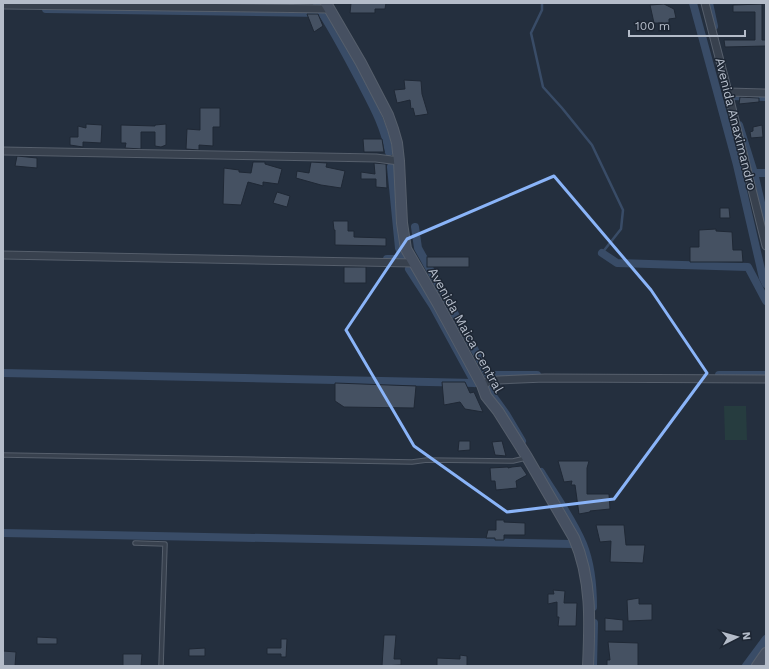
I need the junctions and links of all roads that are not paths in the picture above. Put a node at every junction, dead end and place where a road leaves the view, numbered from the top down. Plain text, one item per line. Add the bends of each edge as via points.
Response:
1 (705, 3) edge
2 (3, 5) edge
3 (328, 6) edge
4 (728, 92) junction
5 (766, 93) edge
6 (3, 151) edge
7 (399, 161) junction
8 (766, 246) edge
9 (3, 256) edge
10 (413, 263) junction
11 (766, 379) edge
12 (482, 385) junction
13 (3, 455) edge
14 (527, 458) junction
15 (135, 542) dead end
16 (766, 653) edge
17 (161, 666) edge
18 (588, 666) edge
19 (757, 666) edge

1 - 4 street, Avenida Anaximandro
2 - 3 street
3 - 7 street, Avenida Maica Central via 388,115 397,143
4 - 5 street
4 - 8 street, Avenida Anaximandro
6 - 7 street via 376,158
7 - 10 street, Avenida Maica Central via 404,237 406,249
9 - 10 street
10 - 12 street, Avenida Maica Central
11 - 12 street via 545,378 498,380
12 - 14 street, Avenida Maica Central via 486,396
13 - 14 lane via 412,462 513,461
14 - 18 street, Avenida Maica Central via 579,549 588,594
15 - 17 lane via 165,544
16 - 19 street

